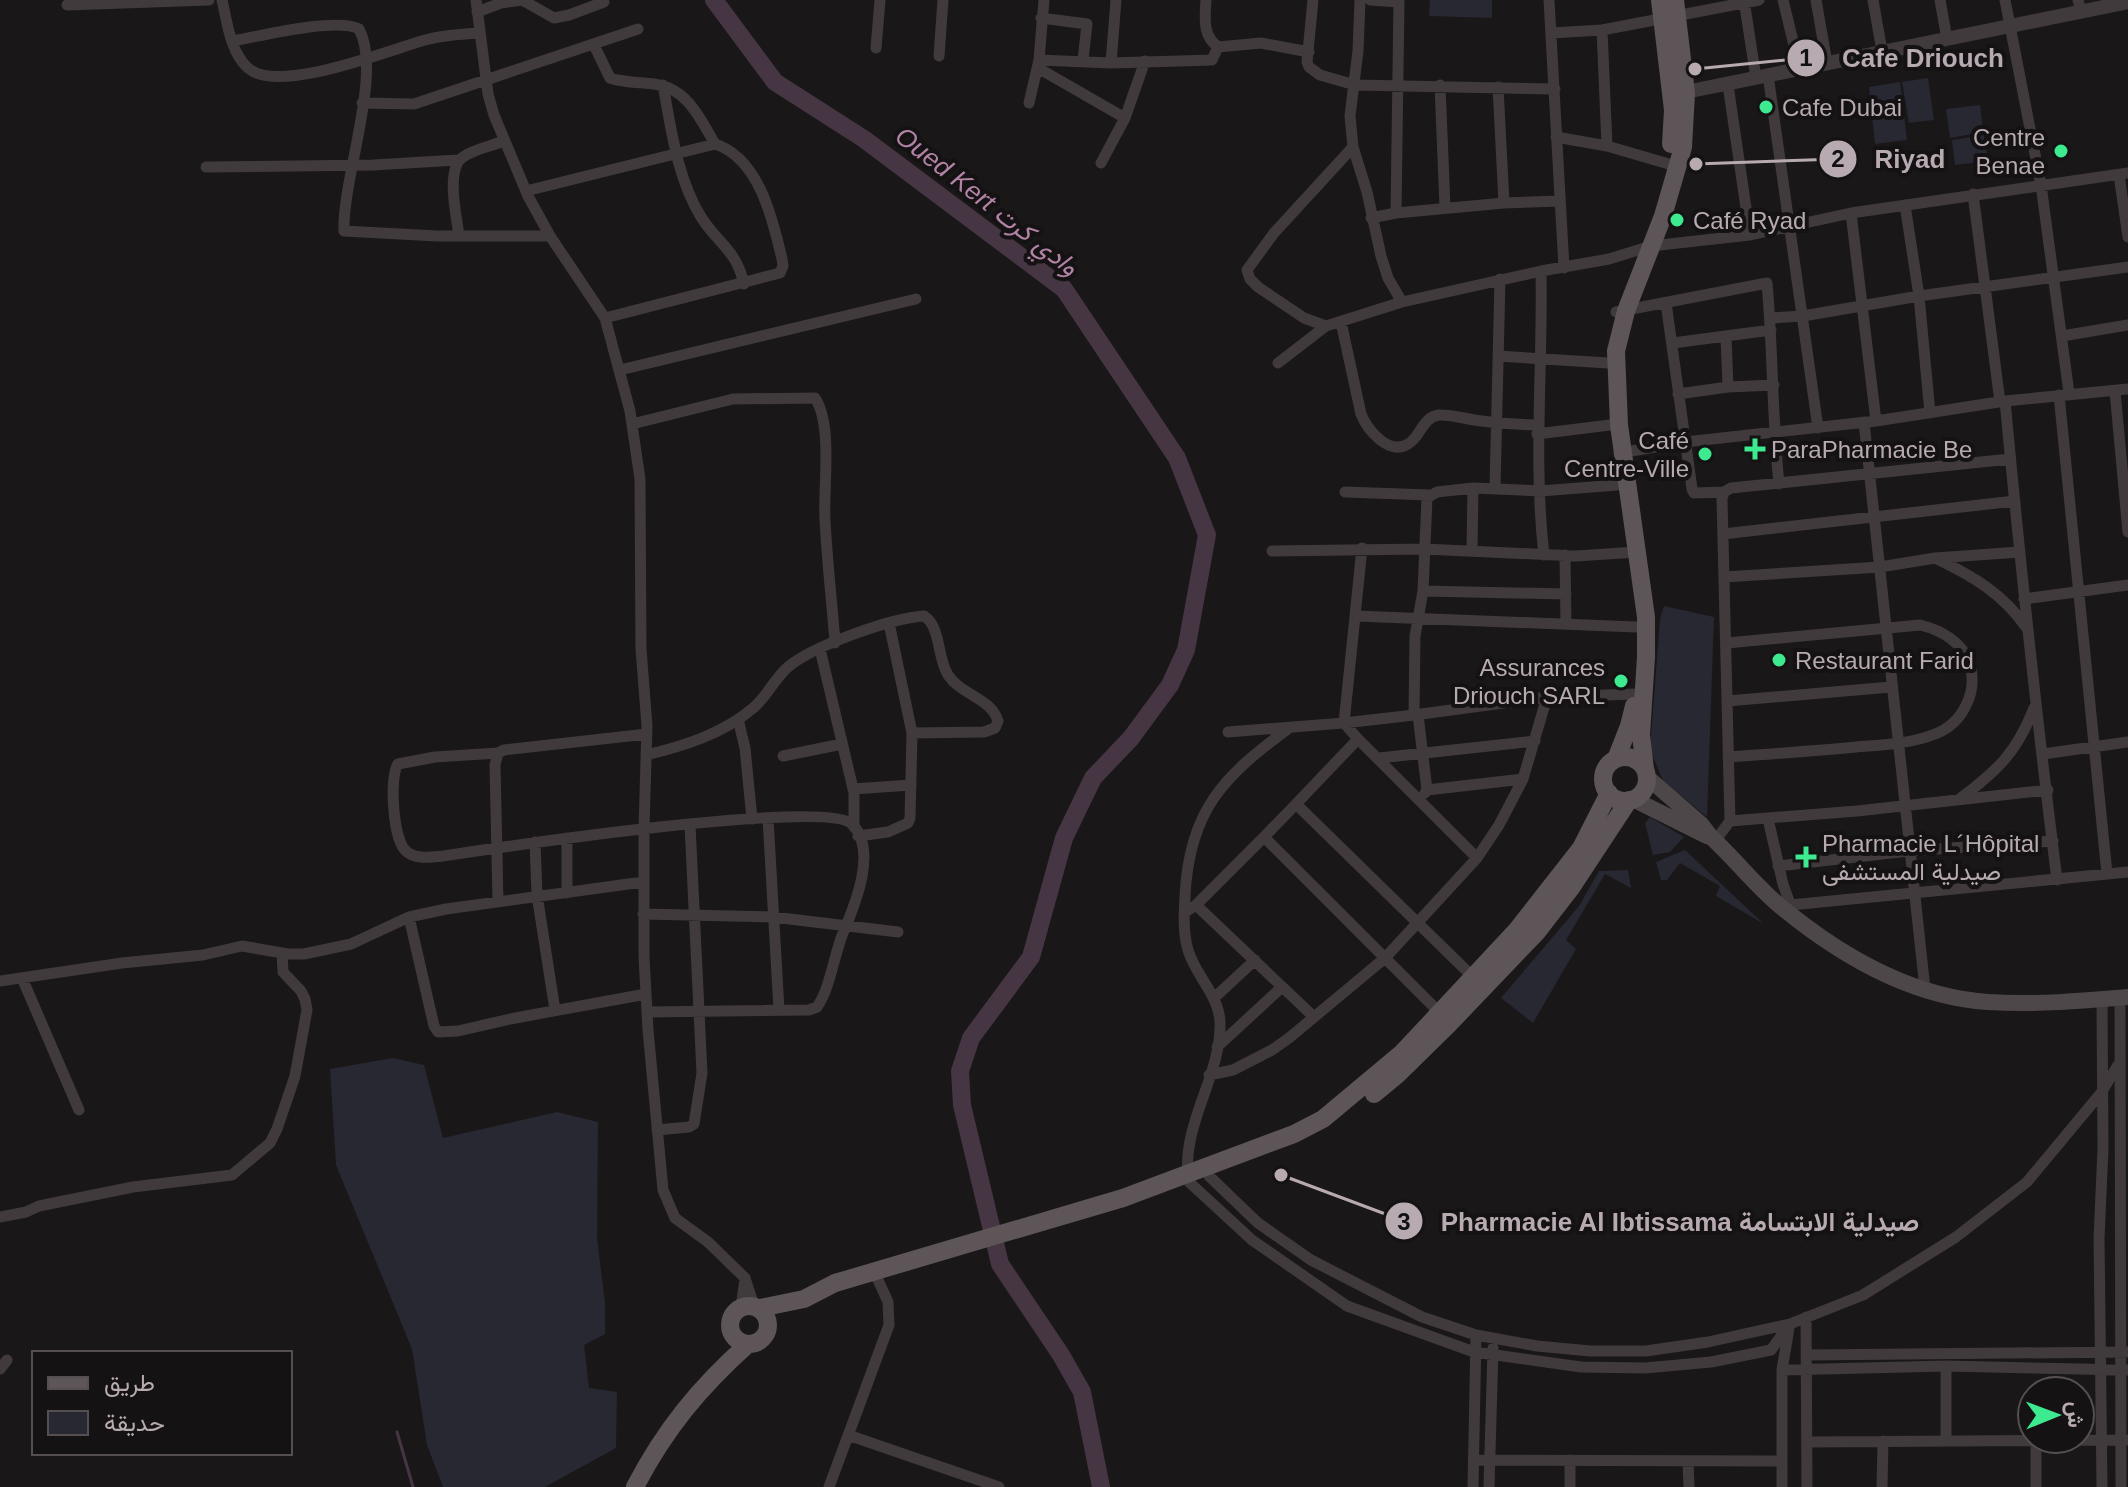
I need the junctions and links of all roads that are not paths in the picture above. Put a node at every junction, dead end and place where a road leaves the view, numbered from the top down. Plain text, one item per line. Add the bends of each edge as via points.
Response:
1 (209, 0) edge
2 (222, 0) edge
3 (522, 0) edge
4 (880, 0) edge
5 (943, 0) edge
6 (1044, 0) edge
7 (1116, 0) edge
8 (1206, 0) edge
9 (1313, 0) edge
10 (1360, 0) edge
11 (1370, 0) edge
12 (1549, 0) edge
13 (1660, 0) edge
14 (1759, 0) edge
15 (1783, 0) edge
16 (1816, 0) edge
17 (1873, 0) edge
18 (1940, 0) edge
19 (2005, 0) edge
20 (1399, 1) edge
21 (1744, 1) edge
22 (604, 2) dead end
23 (2128, 2) edge
24 (67, 5) dead end
25 (477, 6) edge
26 (2079, 6) edge
27 (1671, 12) edge
28 (1041, 18) junction
29 (2011, 26) junction
30 (638, 29) dead end
31 (1602, 30) junction
32 (480, 33) junction
33 (1551, 33) junction
34 (1947, 39) junction
35 (233, 41) junction
36 (594, 45) junction
37 (1218, 47) junction
38 (876, 48) dead end
39 (1882, 51) junction
40 (1309, 52) junction
41 (939, 56) dead end
42 (366, 60) junction
43 (1083, 60) junction
44 (1145, 61) junction
45 (1111, 63) junction
46 (1827, 63) junction
47 (1038, 64) junction
48 (1800, 70) junction
49 (1762, 77) junction
50 (487, 81) junction
51 (663, 85) junction
52 (1355, 85) junction
53 (1396, 85) junction
54 (1440, 85) junction
55 (1728, 85) junction
56 (1498, 87) junction
57 (1555, 89) junction
58 (1679, 93) junction
59 (362, 103) junction
60 (1029, 103) dead end
61 (1125, 118) junction
62 (1556, 137) junction
63 (504, 141) junction
64 (715, 144) junction
65 (1607, 146) junction
66 (1353, 147) junction
67 (676, 154) junction
68 (458, 160) junction
69 (1101, 163) dead end
70 (353, 165) junction
71 (1673, 166) junction
72 (206, 167) dead end
73 (2123, 174) edge
74 (2041, 185) junction
75 (526, 191) junction
76 (1973, 194) junction
77 (1559, 201) junction
78 (1504, 203) junction
79 (1905, 205) junction
80 (1445, 207) junction
81 (1396, 213) junction
82 (1851, 213) junction
83 (1371, 218) junction
84 (1789, 225) junction
85 (1750, 235) junction
86 (459, 236) junction
87 (550, 236) junction
88 (2128, 237) edge
89 (1644, 249) junction
90 (2128, 267) edge
91 (1564, 268) junction
92 (1541, 271) junction
93 (2055, 278) junction
94 (1500, 279) junction
95 (744, 284) junction
96 (1987, 286) junction
97 (1919, 296) junction
98 (916, 299) dead end
99 (1402, 302) junction
100 (1666, 303) junction
101 (1864, 307) junction
102 (1621, 312) junction
103 (1803, 316) junction
104 (605, 318) junction
105 (1341, 322) junction
106 (1770, 324) junction
107 (2128, 325) edge
108 (1326, 326) junction
109 (2062, 336) junction
110 (1726, 337) junction
111 (1673, 343) junction
112 (1498, 356) junction
113 (1541, 358) junction
114 (1278, 363) dead end
115 (1608, 363) junction
116 (620, 370) junction
117 (1774, 385) junction
118 (1728, 387) junction
119 (2128, 389) edge
120 (2115, 391) junction
121 (1678, 394) junction
122 (2064, 394) junction
123 (2002, 401) junction
124 (1930, 413) junction
125 (1870, 422) junction
126 (1496, 423) junction
127 (632, 424) junction
128 (1610, 425) junction
129 (1818, 428) junction
130 (1538, 429) junction
131 (1773, 433) junction
132 (1685, 442) junction
133 (1619, 453) junction
134 (2010, 459) junction
135 (1870, 473) junction
136 (1779, 484) junction
137 (1617, 485) junction
138 (1495, 487) junction
139 (1473, 488) junction
140 (1541, 491) junction
141 (1345, 492) dead end
142 (1724, 492) junction
143 (1429, 495) junction
144 (2015, 501) junction
145 (1874, 517) junction
146 (2128, 532) edge
147 (1723, 534) junction
148 (1362, 548) junction
149 (1424, 549) junction
150 (1472, 549) junction
151 (1272, 551) dead end
152 (1632, 552) junction
153 (2020, 552) junction
154 (1544, 555) junction
155 (1565, 555) junction
156 (1935, 558) junction
157 (1880, 567) junction
158 (1724, 577) junction
159 (2128, 585) edge
160 (1423, 591) junction
161 (2079, 592) junction
162 (1566, 594) junction
163 (2024, 599) junction
164 (1356, 616) junction
165 (1417, 617) junction
166 (889, 623) junction
167 (1566, 624) junction
168 (1636, 627) junction
169 (1885, 629) junction
170 (2029, 631) junction
171 (835, 643) junction
172 (1727, 643) junction
173 (820, 649) junction
174 (1891, 687) junction
175 (1636, 694) junction
176 (1547, 697) junction
177 (1727, 701) junction
178 (2035, 706) junction
179 (1416, 715) junction
180 (738, 719) junction
181 (1344, 723) junction
182 (1289, 728) junction
183 (1228, 732) dead end
184 (912, 733) junction
185 (647, 734) junction
186 (1358, 739) junction
187 (1535, 741) junction
188 (2128, 742) edge
189 (842, 744) junction
190 (1898, 744) junction
191 (2095, 747) junction
192 (498, 753) junction
193 (1424, 753) junction
194 (2043, 754) junction
195 (646, 755) junction
196 (783, 756) dead end
197 (1728, 757) junction
198 (1379, 758) junction
199 (1616, 759) junction
200 (1646, 773) junction
201 (1523, 779) junction
202 (911, 785) junction
203 (853, 789) junction
204 (2048, 790) junction
205 (1609, 793) junction
206 (1424, 795) junction
207 (1961, 799) junction
208 (1631, 800) junction
209 (1296, 804) junction
210 (1905, 806) junction
211 (768, 818) junction
212 (752, 819) junction
213 (1768, 819) junction
214 (1730, 821) junction
215 (690, 825) junction
216 (644, 828) junction
217 (856, 831) junction
218 (1264, 837) junction
219 (567, 838) junction
220 (1713, 839) junction
221 (2053, 841) junction
222 (535, 842) junction
223 (496, 848) junction
224 (1908, 851) junction
225 (1477, 858) junction
226 (1778, 866) junction
227 (2128, 872) edge
228 (2107, 874) junction
229 (2057, 880) junction
230 (643, 882) junction
231 (567, 893) junction
232 (1913, 894) junction
233 (537, 895) junction
234 (498, 901) junction
235 (1196, 905) junction
236 (1785, 905) junction
237 (1184, 913) junction
238 (643, 914) junction
239 (694, 915) junction
240 (409, 917) junction
241 (773, 917) junction
242 (1417, 923) junction
243 (846, 925) junction
244 (898, 932) dead end
245 (282, 953) junction
246 (1385, 958) junction
247 (1255, 960) junction
248 (22, 978) junction
249 (1474, 978) junction
250 (0, 981) edge
251 (1282, 987) junction
252 (1925, 989) junction
253 (646, 994) junction
254 (2124, 997) edge
255 (1214, 998) junction
256 (2102, 1001) junction
257 (555, 1010) junction
258 (779, 1010) junction
259 (700, 1011) junction
260 (647, 1012) junction
261 (1441, 1014) junction
262 (1314, 1017) junction
263 (1217, 1047) junction
264 (2118, 1065) junction
265 (1209, 1075) junction
266 (2101, 1093) junction
267 (79, 1110) dead end
268 (657, 1130) junction
269 (1209, 1176) junction
270 (1183, 1179) junction
271 (0, 1217) edge
272 (2120, 1237) junction
273 (2099, 1238) junction
274 (874, 1271) junction
275 (804, 1299) junction
276 (752, 1307) junction
277 (1806, 1317) junction
278 (1790, 1324) junction
279 (768, 1331) junction
280 (1476, 1335) junction
281 (1494, 1338) junction
282 (740, 1340) junction
283 (2101, 1351) junction
284 (1474, 1352) junction
285 (2125, 1352) edge
286 (1493, 1355) junction
287 (1808, 1355) junction
288 (1946, 1366) junction
289 (1808, 1369) junction
290 (1782, 1370) junction
291 (2102, 1370) junction
292 (2125, 1370) edge
293 (848, 1435) junction
294 (2096, 1440) edge
295 (2103, 1440) junction
296 (2124, 1440) edge
297 (1883, 1441) junction
298 (1946, 1441) junction
299 (2016, 1441) edge
300 (1807, 1442) junction
301 (2036, 1455) edge
302 (1474, 1460) junction
303 (1489, 1460) junction
304 (1570, 1460) junction
305 (1688, 1461) junction
306 (1782, 1461) junction
307 (635, 1487) edge
308 (829, 1487) edge
309 (999, 1487) edge
310 (1473, 1487) edge
311 (1489, 1487) edge
312 (1570, 1487) edge
313 (1689, 1487) edge
314 (1782, 1487) edge
315 (1807, 1487) edge
316 (1882, 1487) edge
317 (2036, 1487) edge
318 (2102, 1487) edge
319 (2121, 1487) edge

1 - 24 street
2 - 35 street
3 - 22 street via 554,18
3 - 25 street
4 - 38 street
5 - 41 street
6 - 28 street
7 - 45 street
8 - 37 street via 1206,30
9 - 40 street
10 - 52 street
11 - 20 street
12 - 33 street
13 - 27 main road
14 - 21 street
15 - 48 street
16 - 46 street
17 - 39 street
18 - 34 street
19 - 29 street
20 - 53 street
21 - 27 street
21 - 49 street
23 - 26 street
25 - 32 street
26 - 29 street
27 - 31 street
27 - 58 main road
28 - 43 street via 1087,24
28 - 47 street
29 - 34 street
29 - 74 street
30 - 36 street
31 - 33 street
31 - 65 street
32 - 42 street via 429,39
32 - 50 street
33 - 57 street
34 - 39 street
35 - 42 street via 244,65 267,75 311,73
35 - 42 street via 321,26 354,26 362,35
36 - 50 street
36 - 51 street via 610,78
37 - 40 street via 1261,43
37 - 44 street via 1212,60
39 - 46 street
40 - 52 street via 1307,62 1313,71
42 - 59 street
43 - 45 street
43 - 47 street
44 - 45 street
44 - 61 street
46 - 48 street
47 - 60 street
47 - 61 street
48 - 49 street
49 - 55 street
49 - 84 street
50 - 59 street via 414,104
50 - 63 street
51 - 64 street via 685,98
51 - 67 street
52 - 53 street
52 - 66 street
53 - 54 street
53 - 81 street
54 - 56 street
54 - 80 street
55 - 58 street
55 - 85 street
56 - 57 street
56 - 78 street
57 - 62 street
58 - 71 main road via 1685,128
59 - 70 street
61 - 69 street
62 - 65 street
62 - 77 street
63 - 68 street
63 - 75 street
64 - 67 street
64 - 95 street via 731,153 762,189 782,259 780,273
65 - 71 street
66 - 83 street
66 - 108 street via 1247,270 1258,287 1304,318
67 - 75 street
67 - 95 street via 701,216 730,249
68 - 70 street
68 - 86 street via 453,187
70 - 72 street
70 - 86 street via 344,231
71 - 89 main road
73 - 74 street
73 - 88 street
74 - 76 street
74 - 93 street
75 - 87 street
76 - 79 street
76 - 96 street
77 - 78 street
77 - 91 street
78 - 80 street
79 - 82 street
79 - 97 street
80 - 81 street
81 - 83 street
82 - 84 street
82 - 101 street
83 - 99 street via 1388,278
84 - 85 street
84 - 103 street
85 - 89 street
86 - 87 street
87 - 104 street
89 - 91 street
89 - 102 main road
90 - 93 street
91 - 92 street
92 - 94 street
92 - 113 street
93 - 96 street
93 - 109 street
94 - 99 street
94 - 112 street
95 - 104 street
96 - 97 street
96 - 123 street
97 - 101 street
97 - 124 street
98 - 116 street
99 - 105 street
100 - 102 street
100 - 106 street via 1767,283
100 - 111 street
101 - 103 street
101 - 125 street
102 - 115 main road
102 - 133 main road via 1616,351
103 - 106 street
103 - 129 street
104 - 116 street
105 - 108 street
105 - 126 street via 1361,414 1382,442 1407,445 1435,416
106 - 110 street
106 - 117 street
107 - 109 street
108 - 114 street
109 - 122 street
110 - 111 street
110 - 118 street
111 - 121 street
112 - 113 street
112 - 126 street
113 - 115 street
113 - 130 street
115 - 128 main road
116 - 127 street
117 - 118 street
117 - 131 street
118 - 121 street
119 - 120 street
120 - 122 street
120 - 146 street
121 - 132 street
122 - 123 street
122 - 161 street
123 - 124 street
123 - 134 street
124 - 125 street
125 - 129 street
125 - 135 street
126 - 130 street
126 - 138 street
127 - 171 street via 733,399 815,398 823,425
127 - 185 street via 640,479
128 - 130 street
128 - 133 main road
129 - 131 street
130 - 140 street
131 - 132 street
131 - 136 street
132 - 133 street
132 - 142 street via 1694,493
133 - 137 main road
133 - 152 main road
134 - 135 street
134 - 144 street
135 - 136 street
135 - 145 street
136 - 142 street
137 - 140 street
137 - 152 main road
138 - 139 street
138 - 140 street
139 - 143 street
139 - 150 street
140 - 154 street
141 - 143 street
142 - 147 street
143 - 149 street
144 - 145 street
144 - 153 street
145 - 147 street
145 - 157 street
147 - 158 street
148 - 149 street
148 - 151 street
148 - 164 street
149 - 150 street
149 - 160 street
150 - 154 street
152 - 155 street
152 - 168 main road
152 - 200 main road via 1646,617 1641,735
153 - 156 street
153 - 163 street
154 - 155 street
155 - 162 street
156 - 157 street
156 - 170 street via 2005,599
157 - 158 street
157 - 169 street
158 - 172 street
159 - 161 street
160 - 162 street
160 - 165 street
161 - 163 street
161 - 191 street
162 - 167 street
163 - 170 street
164 - 165 street
164 - 181 street
165 - 167 street
165 - 179 street
166 - 171 street
166 - 184 street
166 - 184 street via 930,620 949,676 988,705 998,721 984,732
167 - 168 street
168 - 175 main road
169 - 172 street
169 - 174 street
169 - 190 street via 1920,625 1951,638 1964,652 1972,679 1958,719 1936,734
170 - 178 street
171 - 173 street
172 - 177 street
173 - 180 street via 790,665 761,701
173 - 189 street
174 - 177 street
174 - 190 street
175 - 176 street
175 - 199 main road
176 - 179 street
176 - 187 street
177 - 197 street
178 - 194 street
178 - 207 street via 2002,765
179 - 181 street
179 - 193 street
180 - 195 street via 711,734
180 - 212 street
181 - 182 street
181 - 186 street
182 - 183 street
182 - 237 street via 1235,770 1214,796 1190,854
184 - 202 street
185 - 192 street
185 - 195 street
186 - 198 street
186 - 209 street
187 - 193 street
187 - 201 street
188 - 191 street
189 - 196 street
189 - 203 street
190 - 197 street
190 - 210 street
191 - 194 street
191 - 228 street
192 - 223 street
192 - 223 street via 404,761 393,778 398,838 407,852 421,857
193 - 198 street
193 - 206 street
194 - 204 street
195 - 216 street
197 - 214 street
198 - 206 street
199 - 200 main road via 1635,759
199 - 205 main road via 1604,774
200 - 208 main road via 1645,788
200 - 220 main road
201 - 206 street
201 - 225 street
202 - 203 street
202 - 217 street via 908,823 888,832
203 - 217 street
204 - 207 street
204 - 221 street
205 - 208 main road
205 - 249 main road via 1563,875
206 - 225 street
207 - 210 street
208 - 220 main road
208 - 269 main road via 1537,932 1397,1075 1318,1132
209 - 218 street
209 - 242 street
210 - 213 street
210 - 224 street
211 - 212 street
211 - 217 street via 842,819
211 - 241 street
212 - 215 street
213 - 214 street
213 - 226 street
214 - 220 street
215 - 216 street
215 - 239 street
216 - 219 street
216 - 230 street
217 - 243 street via 863,882
218 - 235 street
218 - 246 street
219 - 222 street
219 - 231 street
220 - 236 main road
221 - 224 street
221 - 229 street
222 - 223 street
222 - 233 street
223 - 234 street
224 - 226 street
224 - 232 street
225 - 242 street
226 - 236 street
227 - 228 street
228 - 229 street
229 - 232 street
230 - 231 street
230 - 238 street
231 - 233 street
232 - 236 street
232 - 252 street
233 - 234 street
233 - 257 street
234 - 240 street
235 - 237 street
235 - 247 street
236 - 252 main road via 1841,951
237 - 255 street via 1188,954
238 - 239 street
238 - 253 street
239 - 241 street
239 - 259 street
240 - 245 street via 341,947
240 - 257 street via 438,1032
241 - 243 street
241 - 258 street
242 - 246 street
242 - 249 street
243 - 244 street
243 - 258 street via 817,1007
245 - 248 street via 242,946
245 - 271 street via 283,972 305,999 307,1010 295,1076 266,1147 232,1175 133,1187
246 - 261 street
246 - 262 street
247 - 251 street
247 - 255 street
248 - 250 street
248 - 267 street
249 - 261 main road
251 - 262 street
251 - 263 street
252 - 256 main road via 1988,1002
253 - 257 street
253 - 260 street
254 - 256 main road
254 - 264 street
255 - 263 street via 1220,1020
256 - 266 street
258 - 259 street
259 - 260 street
259 - 268 street via 702,1073 696,1120 689,1127
260 - 268 street
261 - 270 main road via 1323,1119
262 - 265 street via 1262,1056
263 - 265 street
264 - 266 street
264 - 272 street
265 - 270 street
266 - 273 street
266 - 277 street via 2027,1182 1979,1219 1863,1295
268 - 276 street via 670,1210 745,1278
269 - 270 main road
269 - 280 street via 1258,1223 1311,1260 1410,1311
270 - 274 main road
270 - 284 street via 1252,1240 1347,1306
272 - 273 street
272 - 285 street
273 - 283 street
274 - 275 main road
274 - 293 street via 888,1302 889,1325
275 - 276 main road
275 - 279 main road
276 - 279 main road via 768,1318
276 - 282 main road via 736,1310 730,1322
277 - 278 street
277 - 287 street
278 - 281 street via 1646,1351 1590,1351
278 - 286 street via 1771,1350 1711,1362 1581,1367
278 - 290 street
279 - 282 main road via 761,1341
280 - 281 street
280 - 284 street
281 - 286 street
282 - 307 main road via 677,1418
283 - 285 street
283 - 287 street
283 - 291 street
284 - 286 street
284 - 302 street
285 - 292 street
286 - 303 street
287 - 289 street
288 - 289 street
288 - 291 street
288 - 298 street
289 - 290 street
289 - 300 street
290 - 306 street
291 - 292 street
291 - 295 street
292 - 296 street
293 - 308 street
293 - 309 street
294 - 295 street
295 - 296 street
295 - 318 street
296 - 319 street
297 - 298 street
297 - 300 street
297 - 316 street
298 - 299 street
300 - 315 street
301 - 317 street
302 - 303 street
302 - 310 street
303 - 304 street
303 - 311 street
304 - 305 street
304 - 312 street
305 - 306 street
305 - 313 street
306 - 314 street

